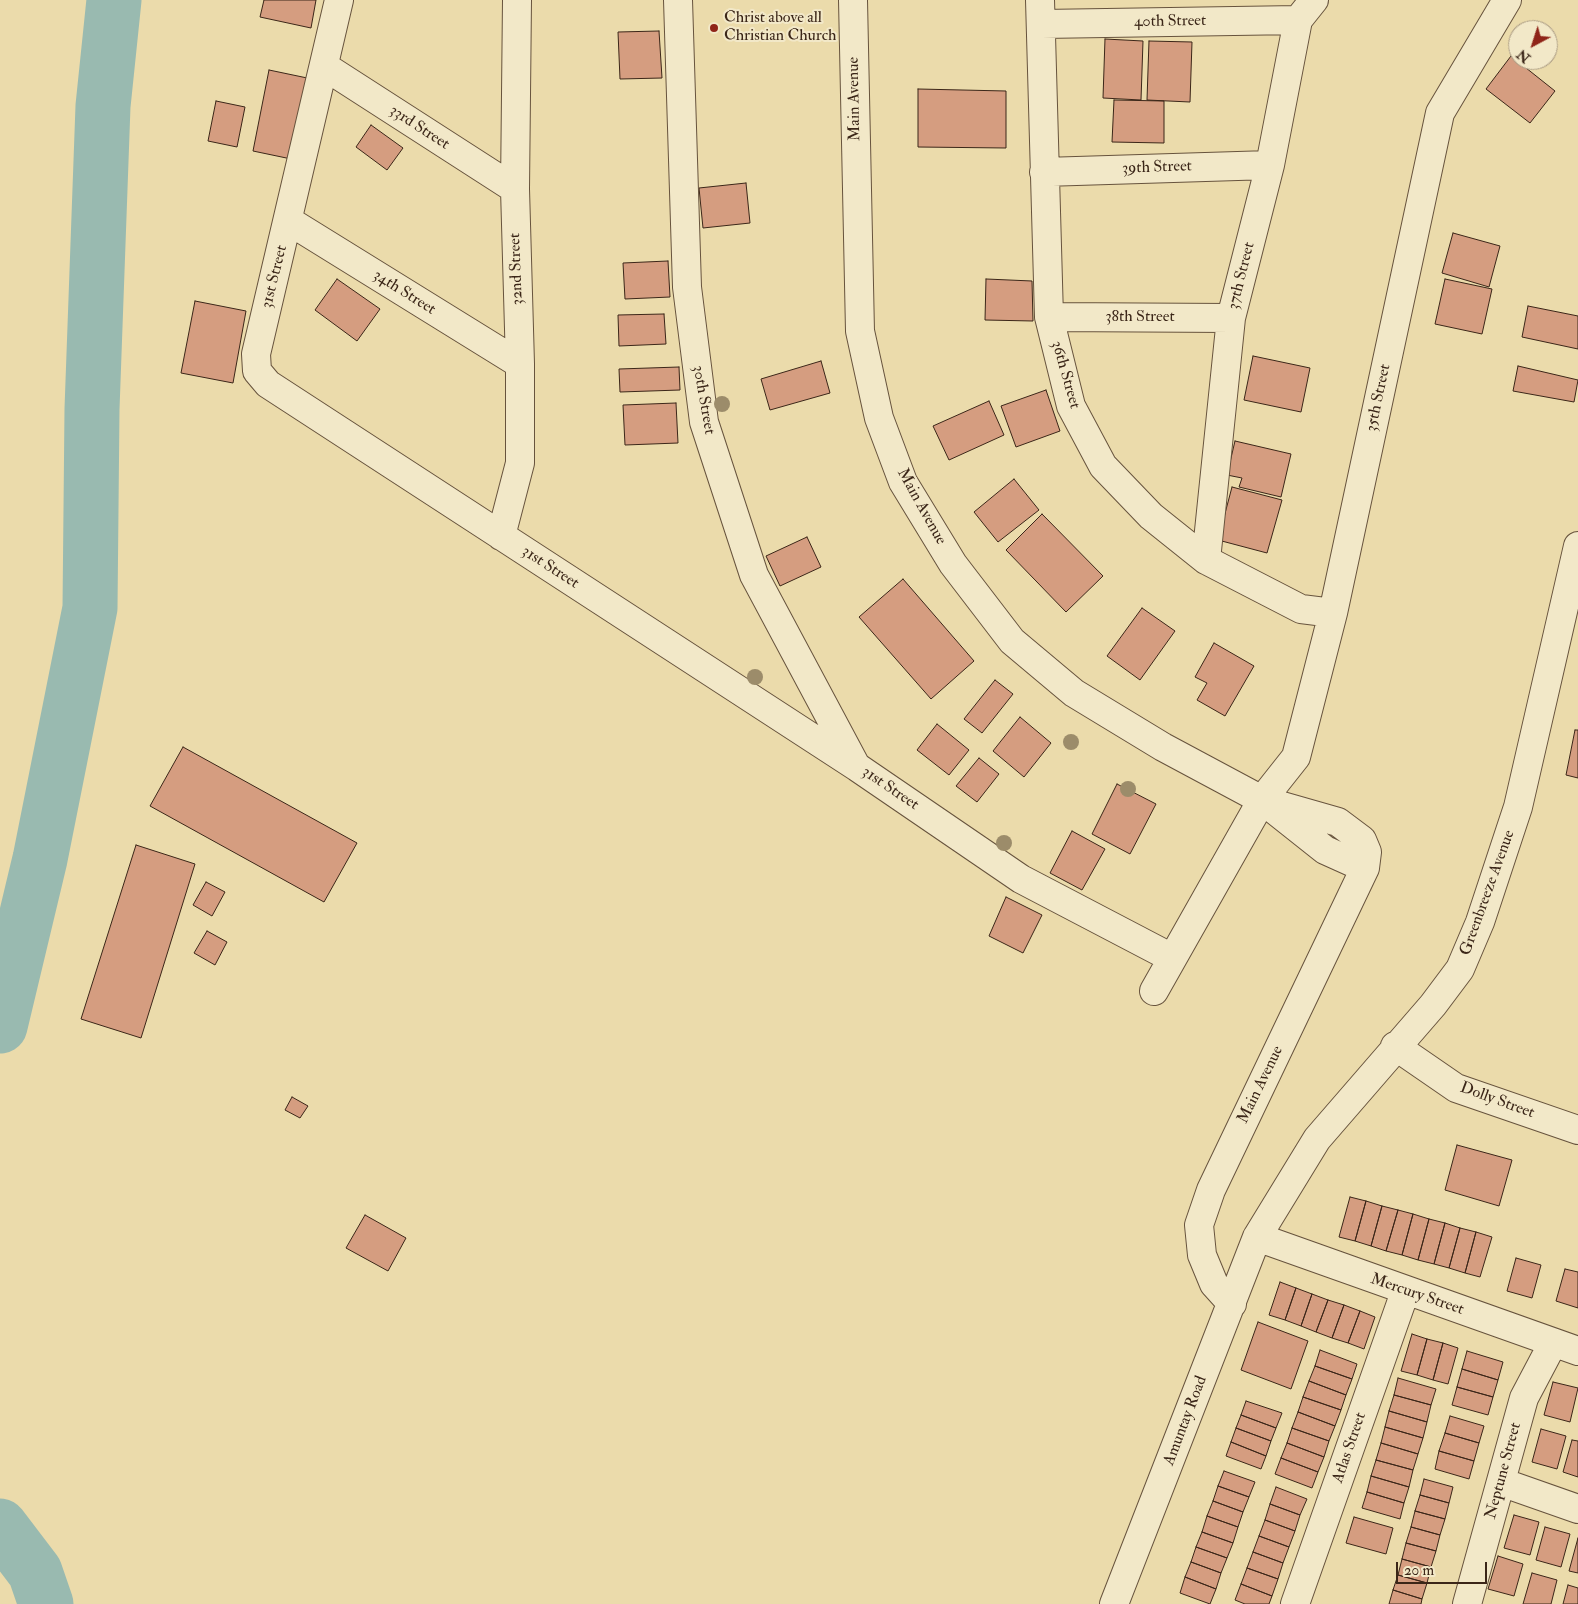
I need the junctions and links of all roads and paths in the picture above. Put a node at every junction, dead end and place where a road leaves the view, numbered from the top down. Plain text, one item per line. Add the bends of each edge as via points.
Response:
1 (339, 0) edge
2 (517, 0) edge
3 (678, 0) edge
4 (853, 0) edge
5 (1507, 0) edge
6 (1306, 10) edge
7 (1041, 12) edge
8 (324, 66) junction
9 (1270, 165) junction
10 (1044, 172) junction
11 (515, 189) junction
12 (289, 221) junction
13 (1049, 317) junction
14 (1231, 318) junction
15 (520, 364) junction
16 (501, 536) junction
17 (1578, 546) edge
18 (1206, 560) junction
19 (1333, 613) junction
20 (857, 767) junction
21 (1262, 800) junction
22 (1172, 958) junction
23 (1154, 991) dead end
24 (1395, 1046) junction
25 (1578, 1130) edge
26 (1257, 1237) junction
27 (1405, 1292) junction
28 (1232, 1304) junction
29 (1566, 1347) edge
30 (1501, 1482) junction
31 (1578, 1509) edge
32 (1114, 1604) edge
33 (1294, 1604) edge
34 (1467, 1604) edge

1 - 8 street, 31st Street
2 - 11 street, 32nd Street
3 - 20 street, 30th Street via 687,287 704,422 754,575
4 - 21 street, Main Avenue via 860,330 879,418 904,482 953,564 1012,640 1074,693 1163,747
5 - 19 street, 35th Street via 1440,113
6 - 7 street, 40th Street
6 - 9 street, 37th Street
7 - 10 street, 36th Street
8 - 11 street, 33rd Street
8 - 12 street, 31st Street
9 - 10 street, 39th Street
9 - 14 street, 37th Street
10 - 13 street, 36th Street
11 - 15 street, 32nd Street
12 - 15 street, 34th Street
12 - 16 street, 31st Street via 256,354 257,371 268,384
13 - 14 street, 38th Street
13 - 18 street, 36th Street via 1071,406 1103,466 1151,516
14 - 18 street, 37th Street
15 - 16 street, 32nd Street via 520,463
16 - 20 street, 31st Street
17 - 24 street, Greenbreeze Avenue via 1518,807 1480,922 1460,968 1433,1005
18 - 19 street, 36th Street via 1301,609
19 - 21 street, 35th Street via 1296,757
20 - 22 street, 31st Street via 1021,879
21 - 22 street
21 - 28 street, Main Avenue via 1325,850 1365,868 1211,1190 1199,1225 1202,1255 1214,1284
22 - 23 street
24 - 25 street, Dolly Street via 1456,1088
24 - 26 street, Greenbreeze Avenue via 1317,1139
26 - 27 street, Mercury Street
26 - 28 street, Amuntay Road
27 - 29 street, Mercury Street
27 - 33 street, Atlas Street
28 - 32 street, Amuntay Road
29 - 30 street, Neptune Street via 1524,1398
30 - 31 street
30 - 34 street, Neptune Street

